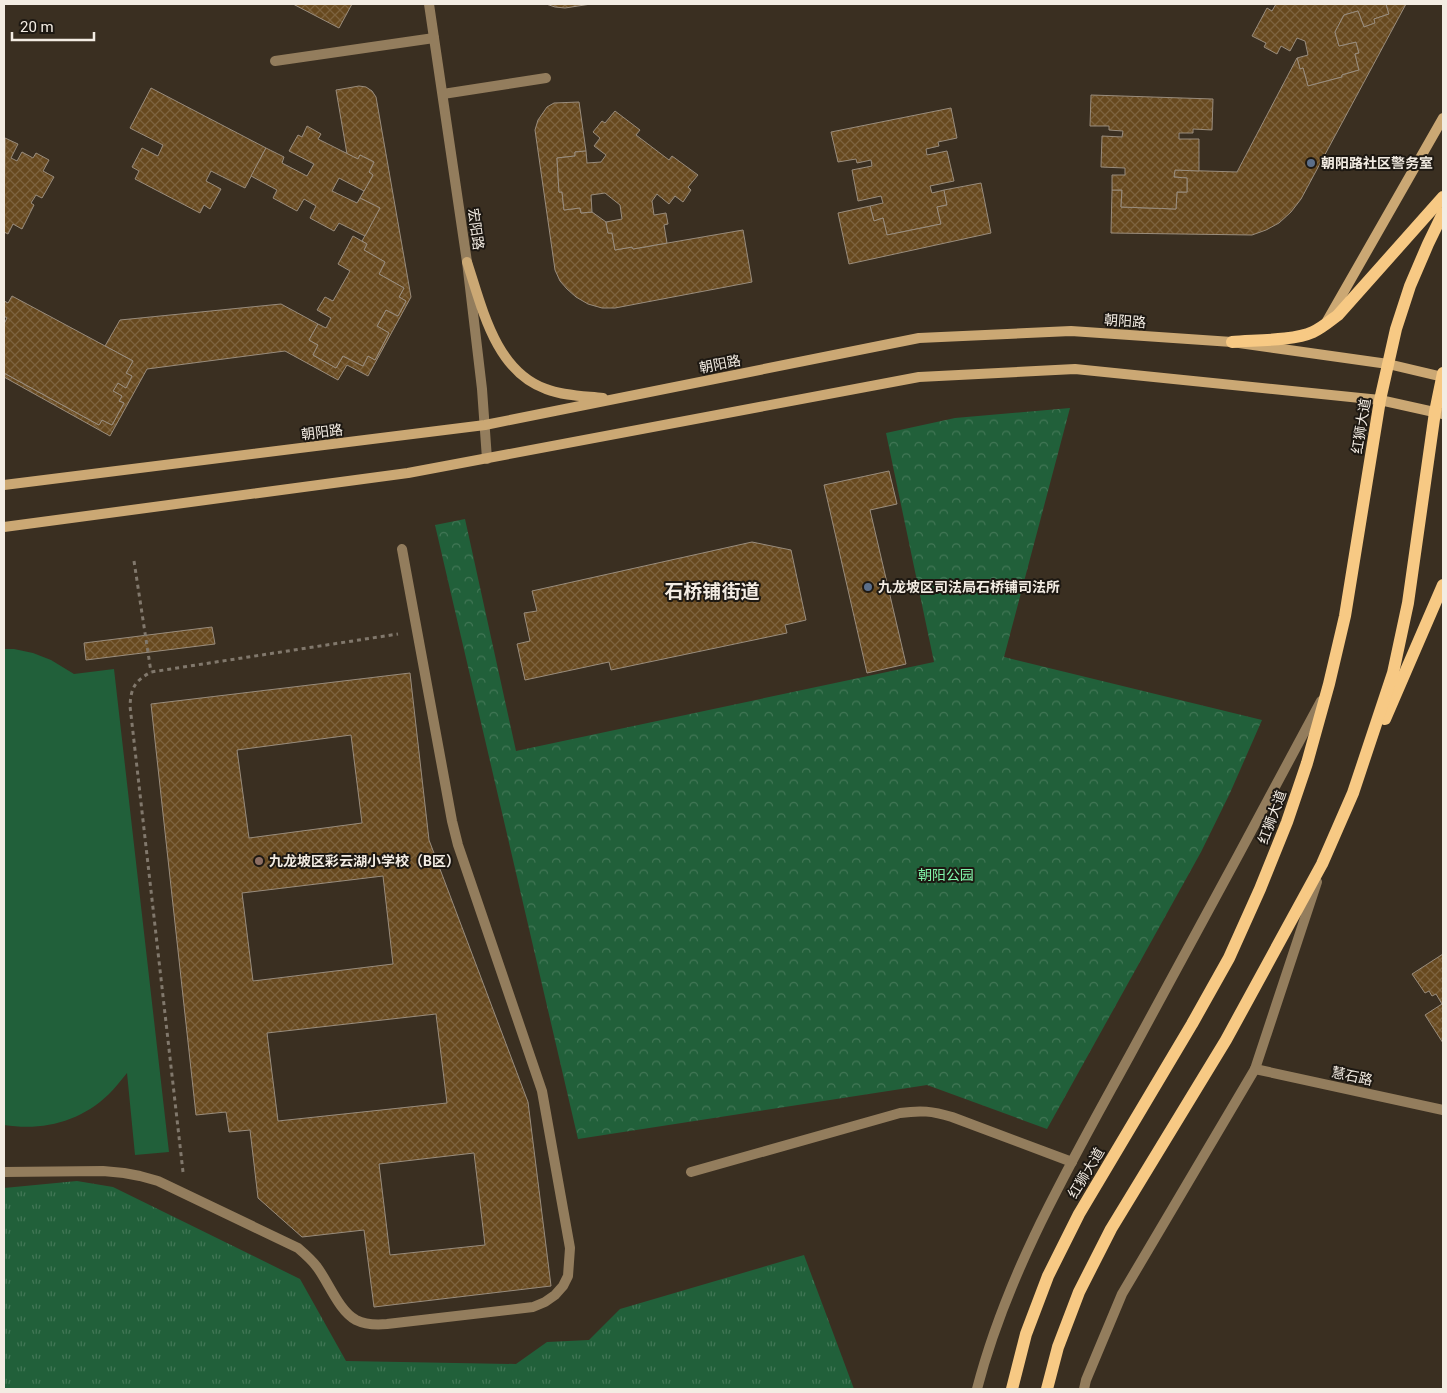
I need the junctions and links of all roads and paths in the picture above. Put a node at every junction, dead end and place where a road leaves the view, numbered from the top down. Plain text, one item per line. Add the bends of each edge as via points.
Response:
1 (429, 4) edge
2 (434, 38) junction
3 (275, 61) dead end
4 (546, 78) dead end
5 (443, 94) junction
6 (1443, 118) edge
7 (1443, 197) edge
8 (1443, 213) edge
9 (467, 262) junction
10 (1325, 325) junction
11 (1232, 342) junction
12 (1388, 364) junction
13 (1443, 375) edge
14 (614, 399) junction
15 (1380, 400) junction
16 (1439, 413) edge
17 (485, 425) junction
18 (487, 459) junction
19 (4, 485) edge
20 (4, 527) edge
21 (402, 549) dead end
22 (134, 561) dead end
23 (1443, 585) edge
24 (417, 631) junction
25 (151, 672) junction
26 (1329, 684) junction
27 (1353, 793) junction
28 (1322, 864) junction
29 (1255, 1069) junction
30 (1443, 1110) edge
31 (1072, 1162) junction
32 (4, 1172) edge
33 (691, 1172) dead end
34 (186, 1194) junction
35 (977, 1389) edge
36 (1012, 1389) edge
37 (1047, 1389) edge
38 (1084, 1389) edge

1 - 2 street, 宏阳路
2 - 3 street
2 - 5 street, 宏阳路
4 - 5 street
5 - 9 street, 宏阳路
6 - 10 main road
7 - 10 main road via 1338,315
8 - 12 main road, 红狮大道 via 1410,286
9 - 14 main road via 492,335 522,374 546,389
9 - 17 street, 宏阳路
10 - 11 main road via 1296,337
11 - 12 main road, 朝阳路
11 - 14 main road, 朝阳路 via 1071,331 918,338
12 - 13 main road, 朝阳路
12 - 15 main road, 红狮大道
13 - 16 main road
14 - 17 main road, 朝阳路
15 - 16 main road
15 - 18 main road via 1076,369 919,377
15 - 26 main road, 红狮大道 via 1345,616
16 - 27 main road via 1408,603 1393,672
17 - 18 street, 宏阳路
17 - 19 main road, 朝阳路
18 - 20 main road via 408,473
21 - 24 street
22 - 25 path
23 - 27 main road
24 - 25 path
24 - 34 street via 458,845 542,1091 570,1248 568,1276 555,1295 533,1307 366,1324 349,1315 318,1267 298,1248
25 - 34 path via 134,685 130,706
26 - 31 street
26 - 36 main road, 红狮大道 via 1287,822 1256,898 1229,958 1079,1214 1048,1276 1026,1334
27 - 28 main road
28 - 29 street
28 - 37 main road via 1226,1040 1112,1228 1079,1292 1058,1347
29 - 30 street, 慧石路
29 - 38 street via 1122,1294
31 - 33 street via 952,1117 920,1110
31 - 35 street via 1009,1294
32 - 34 street via 124,1173

